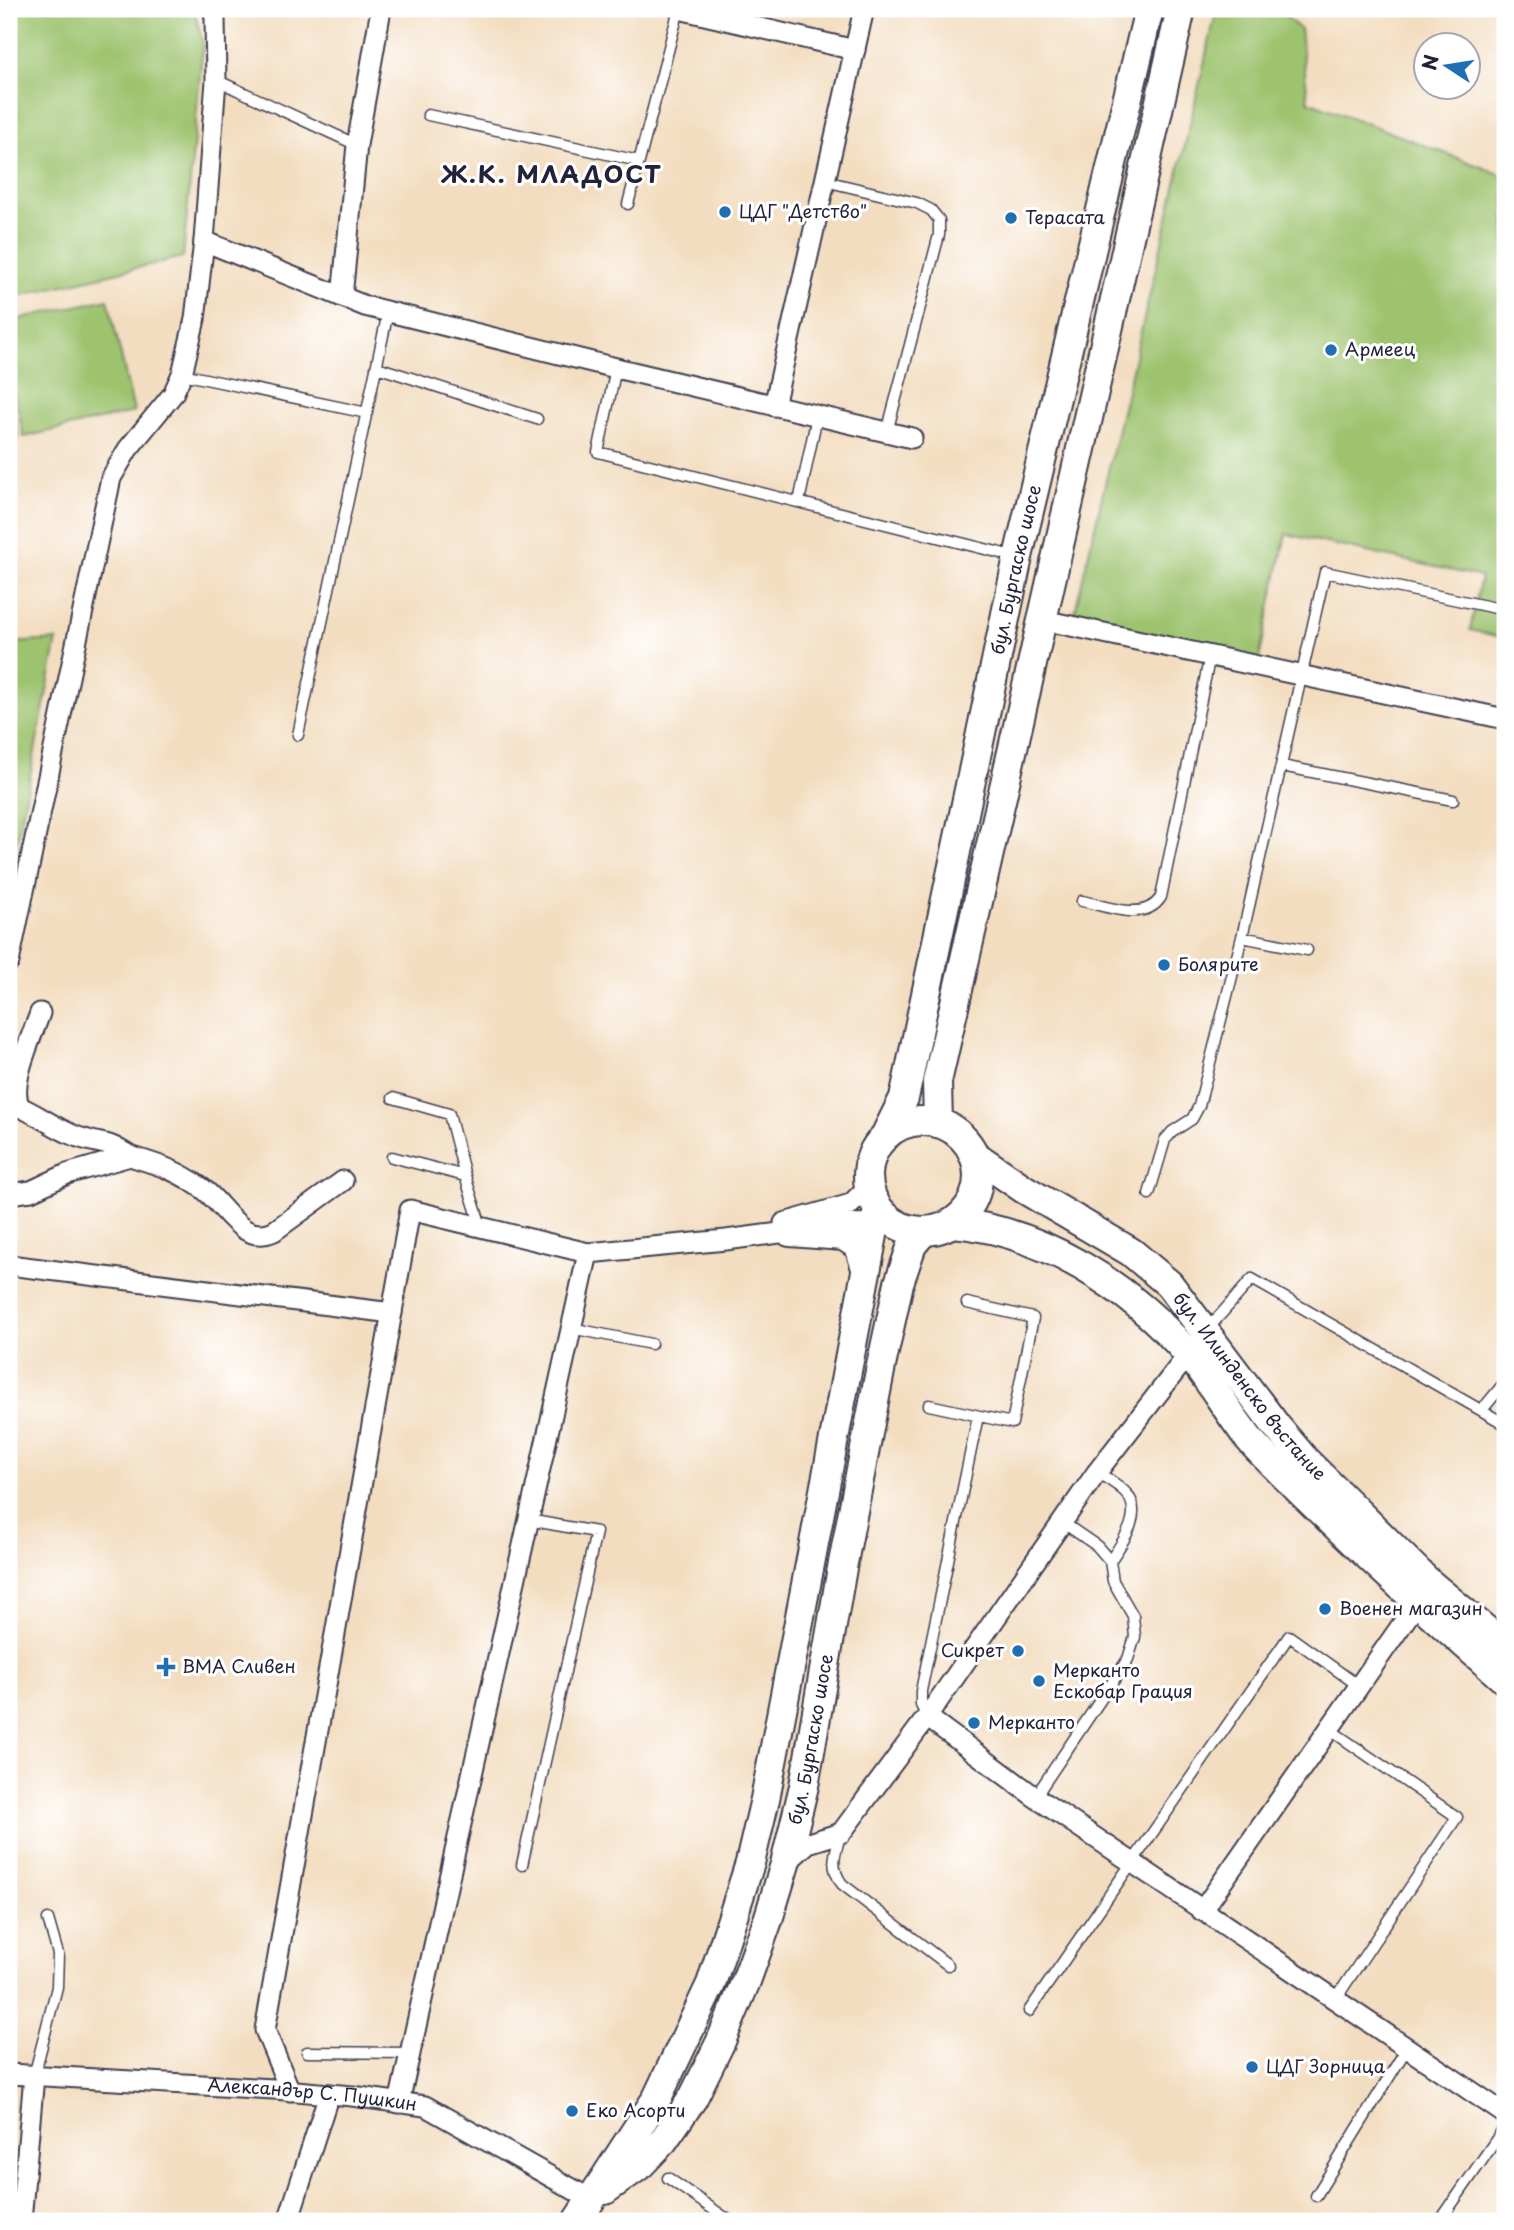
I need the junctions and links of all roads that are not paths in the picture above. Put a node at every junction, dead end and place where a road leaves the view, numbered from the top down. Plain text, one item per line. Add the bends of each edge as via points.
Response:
1 (213, 9) edge
2 (381, 9) edge
3 (679, 9) edge
4 (864, 9) edge
5 (1149, 9) edge
6 (1181, 9) edge
7 (855, 50) junction
8 (216, 80) junction
9 (428, 115) dead end
10 (357, 145) junction
11 (639, 162) junction
12 (825, 181) junction
13 (628, 204) dead end
14 (204, 241) junction
15 (342, 297) junction
16 (388, 312) junction
17 (377, 367) junction
18 (616, 368) junction
19 (182, 373) junction
20 (774, 406) junction
21 (367, 413) junction
22 (817, 416) junction
23 (537, 419) dead end
24 (887, 432) junction
25 (912, 438) dead end
26 (799, 502) junction
27 (1018, 557) junction
28 (1505, 610) edge
29 (1043, 620) junction
30 (1210, 655) junction
31 (1302, 675) junction
32 (1505, 719) edge
33 (298, 735) dead end
34 (1282, 765) junction
35 (1452, 800) dead end
36 (1082, 901) dead end
37 (1242, 937) junction
38 (1307, 950) dead end
39 (9, 962) edge
40 (40, 1013) dead end
41 (393, 1098) dead end
42 (14, 1108) edge
43 (938, 1123) junction
44 (887, 1132) junction
45 (973, 1154) junction
46 (130, 1156) junction
47 (392, 1157) dead end
48 (465, 1176) junction
49 (343, 1181) dead end
50 (9, 1194) edge
51 (1149, 1194) dead end
52 (879, 1210) junction
53 (953, 1223) junction
54 (481, 1226) junction
55 (924, 1231) junction
56 (790, 1232) junction
57 (726, 1240) junction
58 (589, 1253) junction
59 (9, 1265) edge
60 (865, 1265) junction
61 (967, 1303) dead end
62 (392, 1312) junction
63 (570, 1328) junction
64 (651, 1343) dead end
65 (1197, 1343) junction
66 (1505, 1382) edge
67 (929, 1405) dead end
68 (1482, 1410) junction
69 (978, 1416) junction
70 (1505, 1424) edge
71 (1097, 1472) junction
72 (528, 1520) junction
73 (1062, 1522) junction
74 (1111, 1561) junction
75 (1417, 1603) junction
76 (1505, 1646) edge
77 (1505, 1680) edge
78 (1359, 1686) junction
79 (927, 1717) junction
80 (1329, 1729) junction
81 (804, 1786) junction
82 (1035, 1797) junction
83 (841, 1833) junction
84 (1132, 1863) junction
85 (785, 1864) junction
86 (522, 1865) dead end
87 (1202, 1910) junction
88 (48, 1919) dead end
89 (948, 1965) dead end
90 (1335, 2000) junction
91 (1029, 2011) dead end
92 (1407, 2048) junction
93 (307, 2052) dead end
94 (410, 2053) junction
95 (9, 2074) edge
96 (34, 2076) junction
97 (290, 2091) junction
98 (329, 2094) junction
99 (399, 2103) junction
100 (1505, 2114) edge
101 (1505, 2127) edge
102 (668, 2178) dead end
103 (1317, 2196) dead end
104 (584, 2211) edge
105 (21, 2221) edge
106 (288, 2221) edge
107 (730, 2221) edge
108 (1440, 2221) edge

1 - 8 street
2 - 10 street
3 - 7 street
3 - 11 lane
4 - 7 street
5 - 27 main road, бул. Бургаско шосе
6 - 29 main road, бул. Бургаско шосе
7 - 12 street
8 - 10 lane
8 - 14 street
9 - 11 lane
10 - 15 street
11 - 13 lane
12 - 20 street
12 - 24 lane via 917,203 939,220
14 - 15 street
14 - 19 street via 195,319
15 - 16 street
16 - 17 lane
16 - 18 street
17 - 21 lane
17 - 23 lane
18 - 20 street
18 - 26 lane via 598,452
19 - 21 lane
19 - 39 street via 173,394 128,449 111,478
20 - 22 street
21 - 33 lane
22 - 24 street
22 - 26 lane
24 - 25 street
26 - 27 lane
27 - 44 main road, бул. Бургаско шосе via 904,1098
28 - 31 lane via 1325,572
29 - 30 street
29 - 43 main road, бул. Бургаско шосе via 937,1082
30 - 31 street
30 - 36 lane via 1161,897 1153,908 1139,912
31 - 32 street
31 - 34 lane
34 - 35 lane
34 - 37 lane
37 - 38 lane
37 - 51 lane via 1199,1106 1192,1119 1165,1140
40 - 42 street via 21,1068
41 - 48 lane via 449,1114
42 - 46 street
43 - 44 main road via 920,1121
43 - 45 main road via 965,1140
44 - 52 main road via 868,1172
45 - 53 main road via 978,1170 976,1191
45 - 65 main road, бул. Илинденско въстание via 1139,1258 1169,1284
46 - 49 street via 184,1175 211,1194 251,1234 274,1231
46 - 50 street via 67,1174 31,1191
47 - 48 lane
48 - 54 lane
52 - 55 main road via 908,1229
52 - 56 street via 847,1224
52 - 57 street via 851,1203
52 - 60 main road, бул. Бургаско шосе
53 - 55 main road
53 - 65 main road, бул. Илинденско въстание via 972,1224 1045,1247
54 - 58 street
54 - 62 street via 411,1210
55 - 81 main road, бул. Бургаско шосе via 912,1245 899,1283 881,1366
56 - 57 street
56 - 60 main road via 844,1236 859,1246
57 - 58 street
58 - 63 street
59 - 62 street
60 - 104 main road, бул. Бургаско шосе via 750,1863 711,1984 657,2098
61 - 69 lane via 1033,1318 1012,1423
62 - 97 street via 265,2030
63 - 64 lane
63 - 72 street
65 - 68 lane via 1252,1279
65 - 71 street
65 - 75 main road, бул. Илинденско въстание via 1251,1441
65 - 76 main road, бул. Илинденско въстание via 1305,1460 1428,1582
66 - 68 lane
67 - 69 lane
68 - 70 lane
69 - 79 lane via 921,1691
71 - 73 street
71 - 74 lane via 1125,1492 1133,1504 1127,1536
72 - 86 lane via 596,1532
72 - 94 street
73 - 74 lane
73 - 79 street
74 - 82 lane via 1113,1581 1132,1616 1135,1637 1128,1659
75 - 77 main road, бул. Илинденско въстание
75 - 78 street
78 - 80 street
78 - 84 lane via 1289,1636
79 - 82 street
79 - 83 street
80 - 87 street
80 - 90 lane via 1457,1817
81 - 83 street via 803,1805 812,1822
81 - 85 main road, бул. Бургаско шосе
82 - 84 street
83 - 85 street via 808,1843
83 - 89 lane via 833,1861 842,1884
84 - 87 street
84 - 91 lane
85 - 104 main road, бул. Бургаско шосе via 747,1981 693,2098 640,2165
87 - 90 street
88 - 96 lane via 58,1954 57,1987
90 - 92 street
92 - 100 street
92 - 103 lane
93 - 94 lane
94 - 99 street
95 - 96 street, Александър С. Пушкин
96 - 97 street, Александър С. Пушкин
96 - 105 street
97 - 98 street, Александър С. Пушкин
98 - 99 street, Александър С. Пушкин
98 - 106 street
99 - 104 street, Александър С. Пушкин via 425,2106
101 - 108 lane
102 - 107 lane

